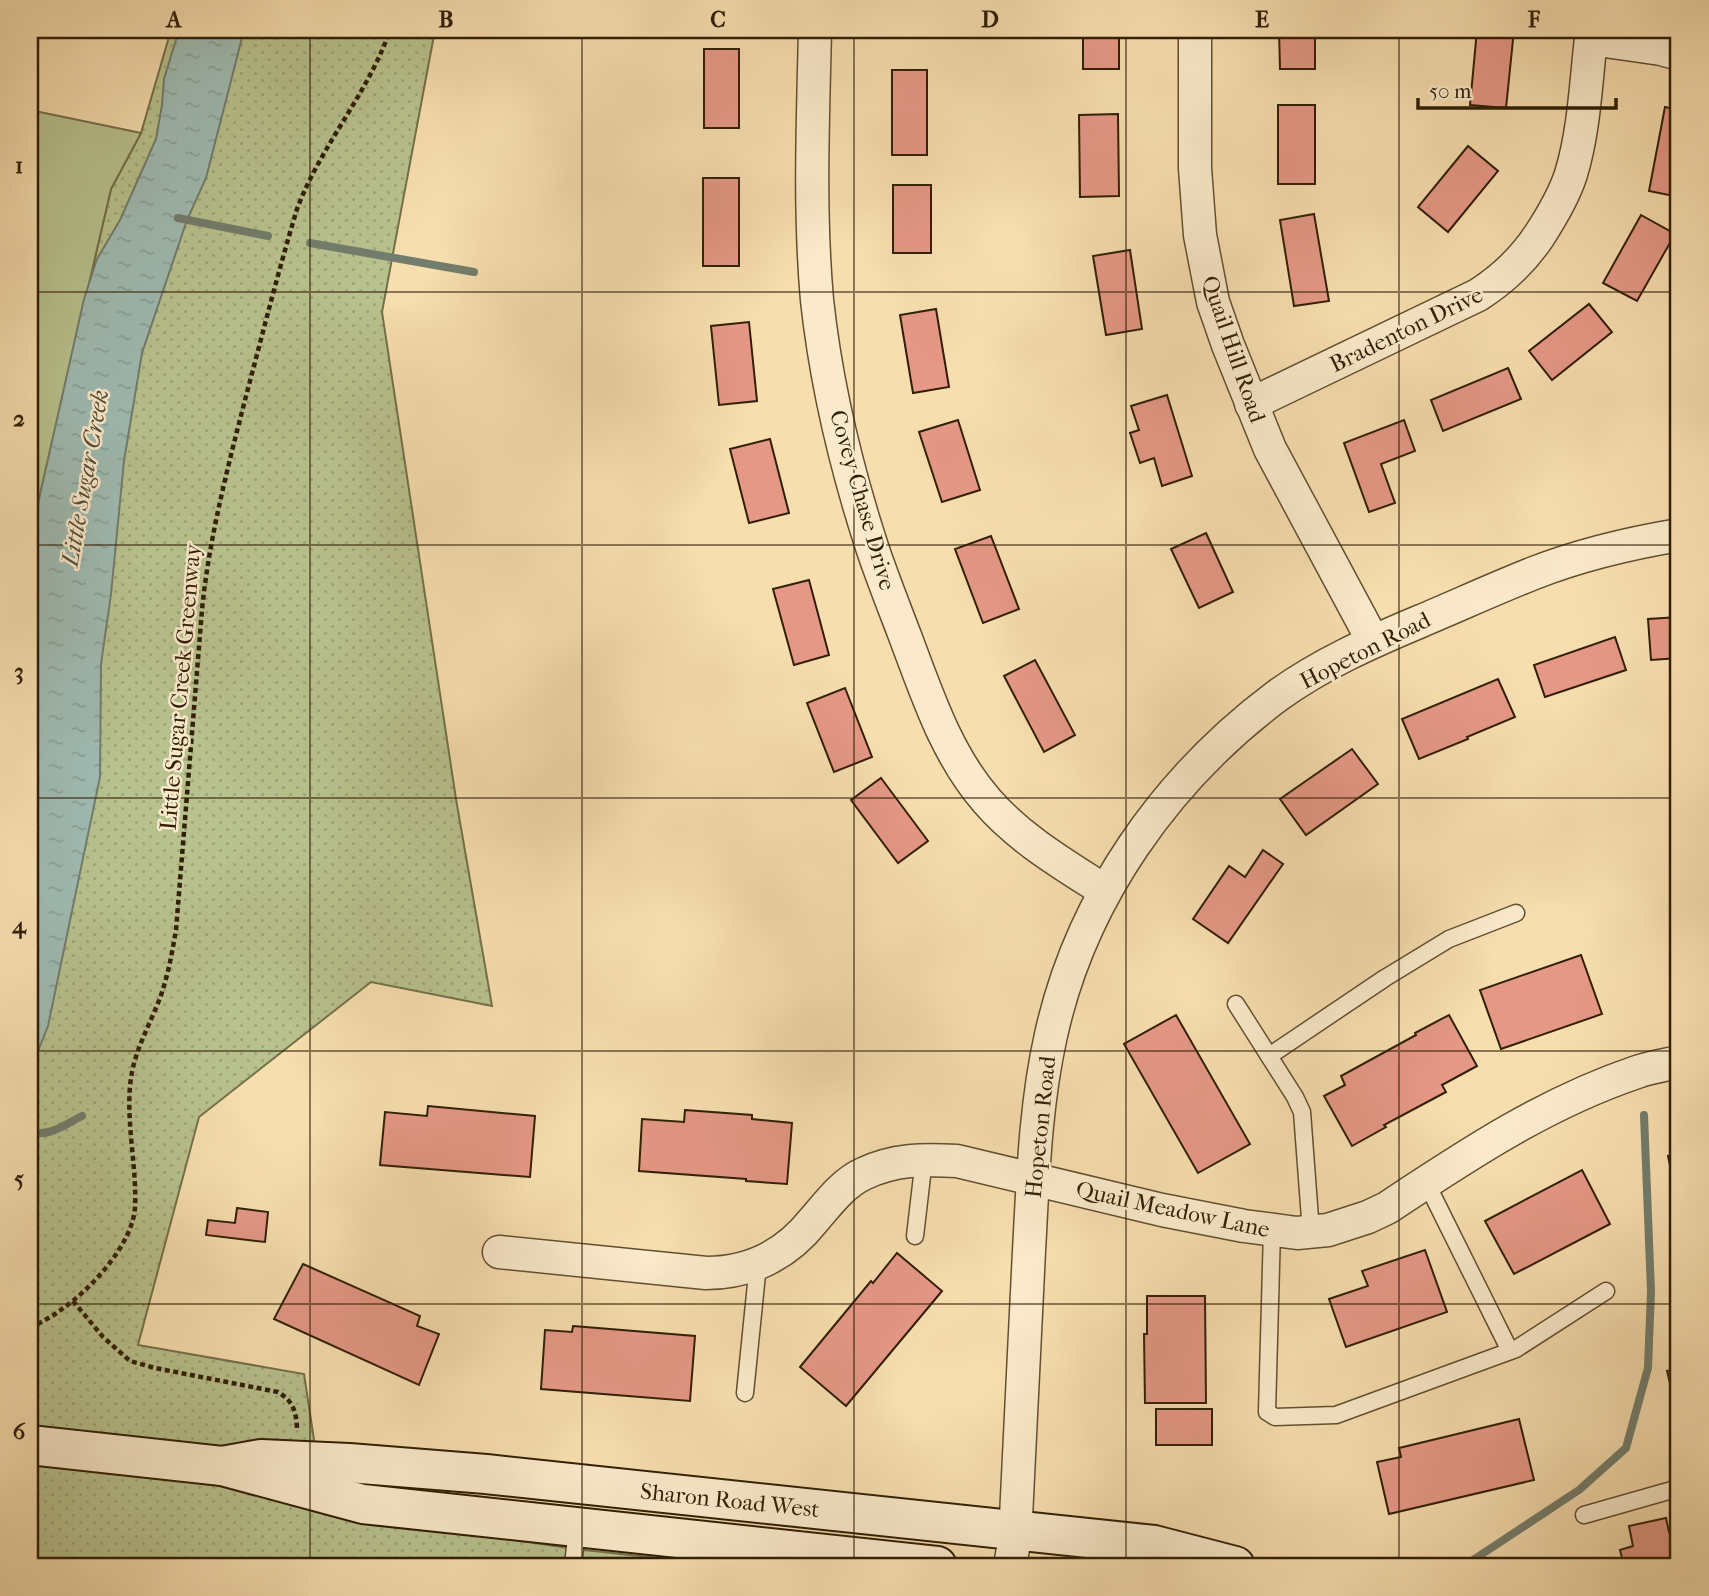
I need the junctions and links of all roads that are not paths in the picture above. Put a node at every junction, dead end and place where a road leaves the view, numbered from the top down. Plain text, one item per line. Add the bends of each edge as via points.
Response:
1 (816, 30) edge
2 (1195, 30) edge
3 (1591, 34) edge
4 (1679, 54) edge
5 (1251, 404) junction
6 (1679, 535) edge
7 (1373, 641) junction
8 (1105, 891) junction
9 (1516, 913) dead end
10 (1679, 926) edge
11 (1679, 932) edge
12 (1236, 1004) dead end
13 (1269, 1056) junction
14 (1679, 1062) edge
15 (924, 1159) junction
16 (1033, 1179) junction
17 (1426, 1182) junction
18 (1272, 1230) junction
19 (1311, 1232) junction
20 (915, 1236) dead end
21 (499, 1252) dead end
22 (758, 1264) junction
23 (1606, 1290) dead end
24 (1510, 1351) junction
25 (745, 1393) dead end
26 (30, 1445) edge
27 (222, 1465) junction
28 (1679, 1488) edge
29 (1584, 1515) dead end
30 (577, 1527) junction
31 (1013, 1549) edge
32 (573, 1566) edge
33 (937, 1566) edge
34 (1236, 1566) edge

1 - 8 street, Covey Chase Drive via 812,183 818,302 843,444 872,549 938,722 961,765 987,801 1018,832
2 - 5 street, Quail Hill Road via 1195,168 1202,246 1213,302
3 - 4 street
3 - 5 street, Bradenton Drive via 1571,173 1555,213 1517,265 1478,295
5 - 7 street, Quail Hill Road via 1270,449
6 - 7 street, Hopeton Road via 1535,573
7 - 8 street, Hopeton Road via 1279,695 1232,732 1182,782 1142,832
8 - 16 street, Hopeton Road via 1071,968 1051,1033 1039,1100
9 - 13 lane via 1449,939
10 - 11 lane
12 - 13 lane
13 - 19 lane via 1302,1112
14 - 17 street, Quail Meadow Lane via 1639,1071 1570,1098
15 - 16 street, Quail Meadow Lane via 957,1161
15 - 20 lane
15 - 22 street, Quail Meadow Lane via 891,1163 850,1182 787,1247
16 - 18 street, Quail Meadow Lane
16 - 31 street, Hopeton Road
17 - 19 street, Quail Meadow Lane via 1368,1217
17 - 24 lane
18 - 19 street, Quail Meadow Lane
18 - 24 lane via 1267,1412 1275,1416 1336,1415
21 - 22 street, Quail Meadow Lane via 706,1273
22 - 25 lane
23 - 24 lane
26 - 27 main road, Sharon Road West
27 - 30 main road, Sharon Road West via 363,1504
27 - 31 main road, Sharon Road West via 261,1459 349,1463 822,1509
28 - 29 lane
30 - 32 lane
30 - 33 main road, Sharon Road West
31 - 34 main road, Sharon Road West via 1154,1545

